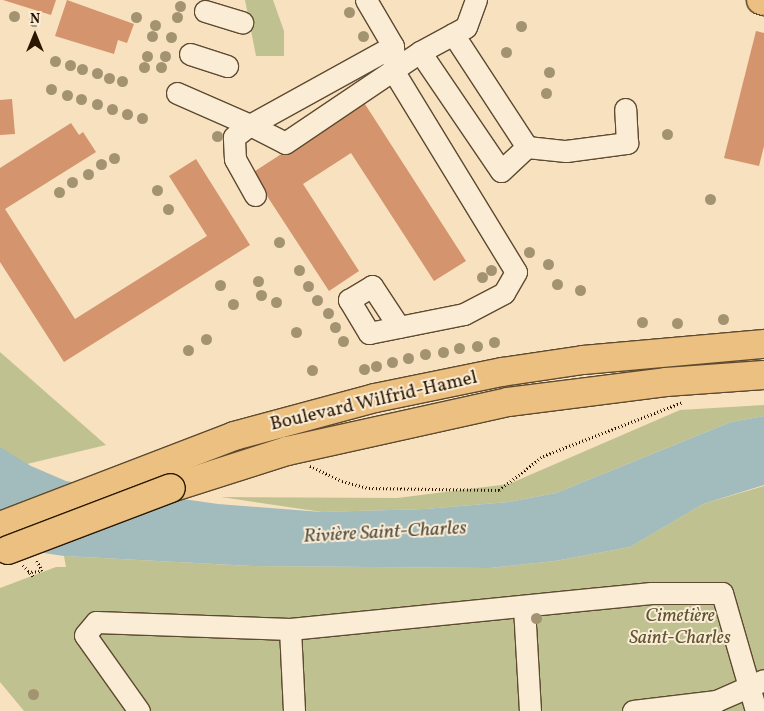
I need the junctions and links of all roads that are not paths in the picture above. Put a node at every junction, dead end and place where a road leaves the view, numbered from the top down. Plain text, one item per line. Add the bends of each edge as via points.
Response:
1 (366, 0) edge
2 (476, 0) edge
3 (204, 11) dead end
4 (242, 22) dead end
5 (453, 34) junction
6 (393, 46) junction
7 (420, 52) junction
8 (190, 54) dead end
9 (227, 66) dead end
10 (394, 72) junction
11 (177, 93) dead end
12 (626, 109) dead end
13 (250, 125) junction
14 (527, 147) junction
15 (255, 195) dead end
16 (400, 327) dead end
17 (764, 344) edge
18 (764, 375) edge
19 (2, 547) edge
20 (524, 607) junction
21 (290, 629) junction
22 (757, 682) edge
23 (139, 711) edge
24 (294, 711) edge
25 (530, 711) edge
26 (633, 711) edge
27 (639, 711) edge
28 (756, 711) edge

1 - 6 lane
2 - 5 lane via 466,27
3 - 4 lane
5 - 7 lane
5 - 14 lane
6 - 10 lane
6 - 13 lane
7 - 10 lane
7 - 14 lane via 501,171
8 - 9 lane
10 - 13 lane via 285,143
10 - 16 lane via 516,272 504,293 464,314
11 - 13 lane
12 - 14 lane via 627,143 566,151
13 - 15 lane via 234,137 235,159
17 - 19 main road, Boulevard Wilfrid-Hamel via 626,355 443,384 296,417 141,470
18 - 19 main road, Boulevard Wilfrid-Hamel, bridge via 666,382 508,402 287,451
20 - 21 lane
20 - 22 lane via 651,593 722,593
20 - 25 lane
21 - 23 lane via 96,622 85,635
21 - 24 lane
22 - 27 lane via 716,701
22 - 28 lane
26 - 27 lane

